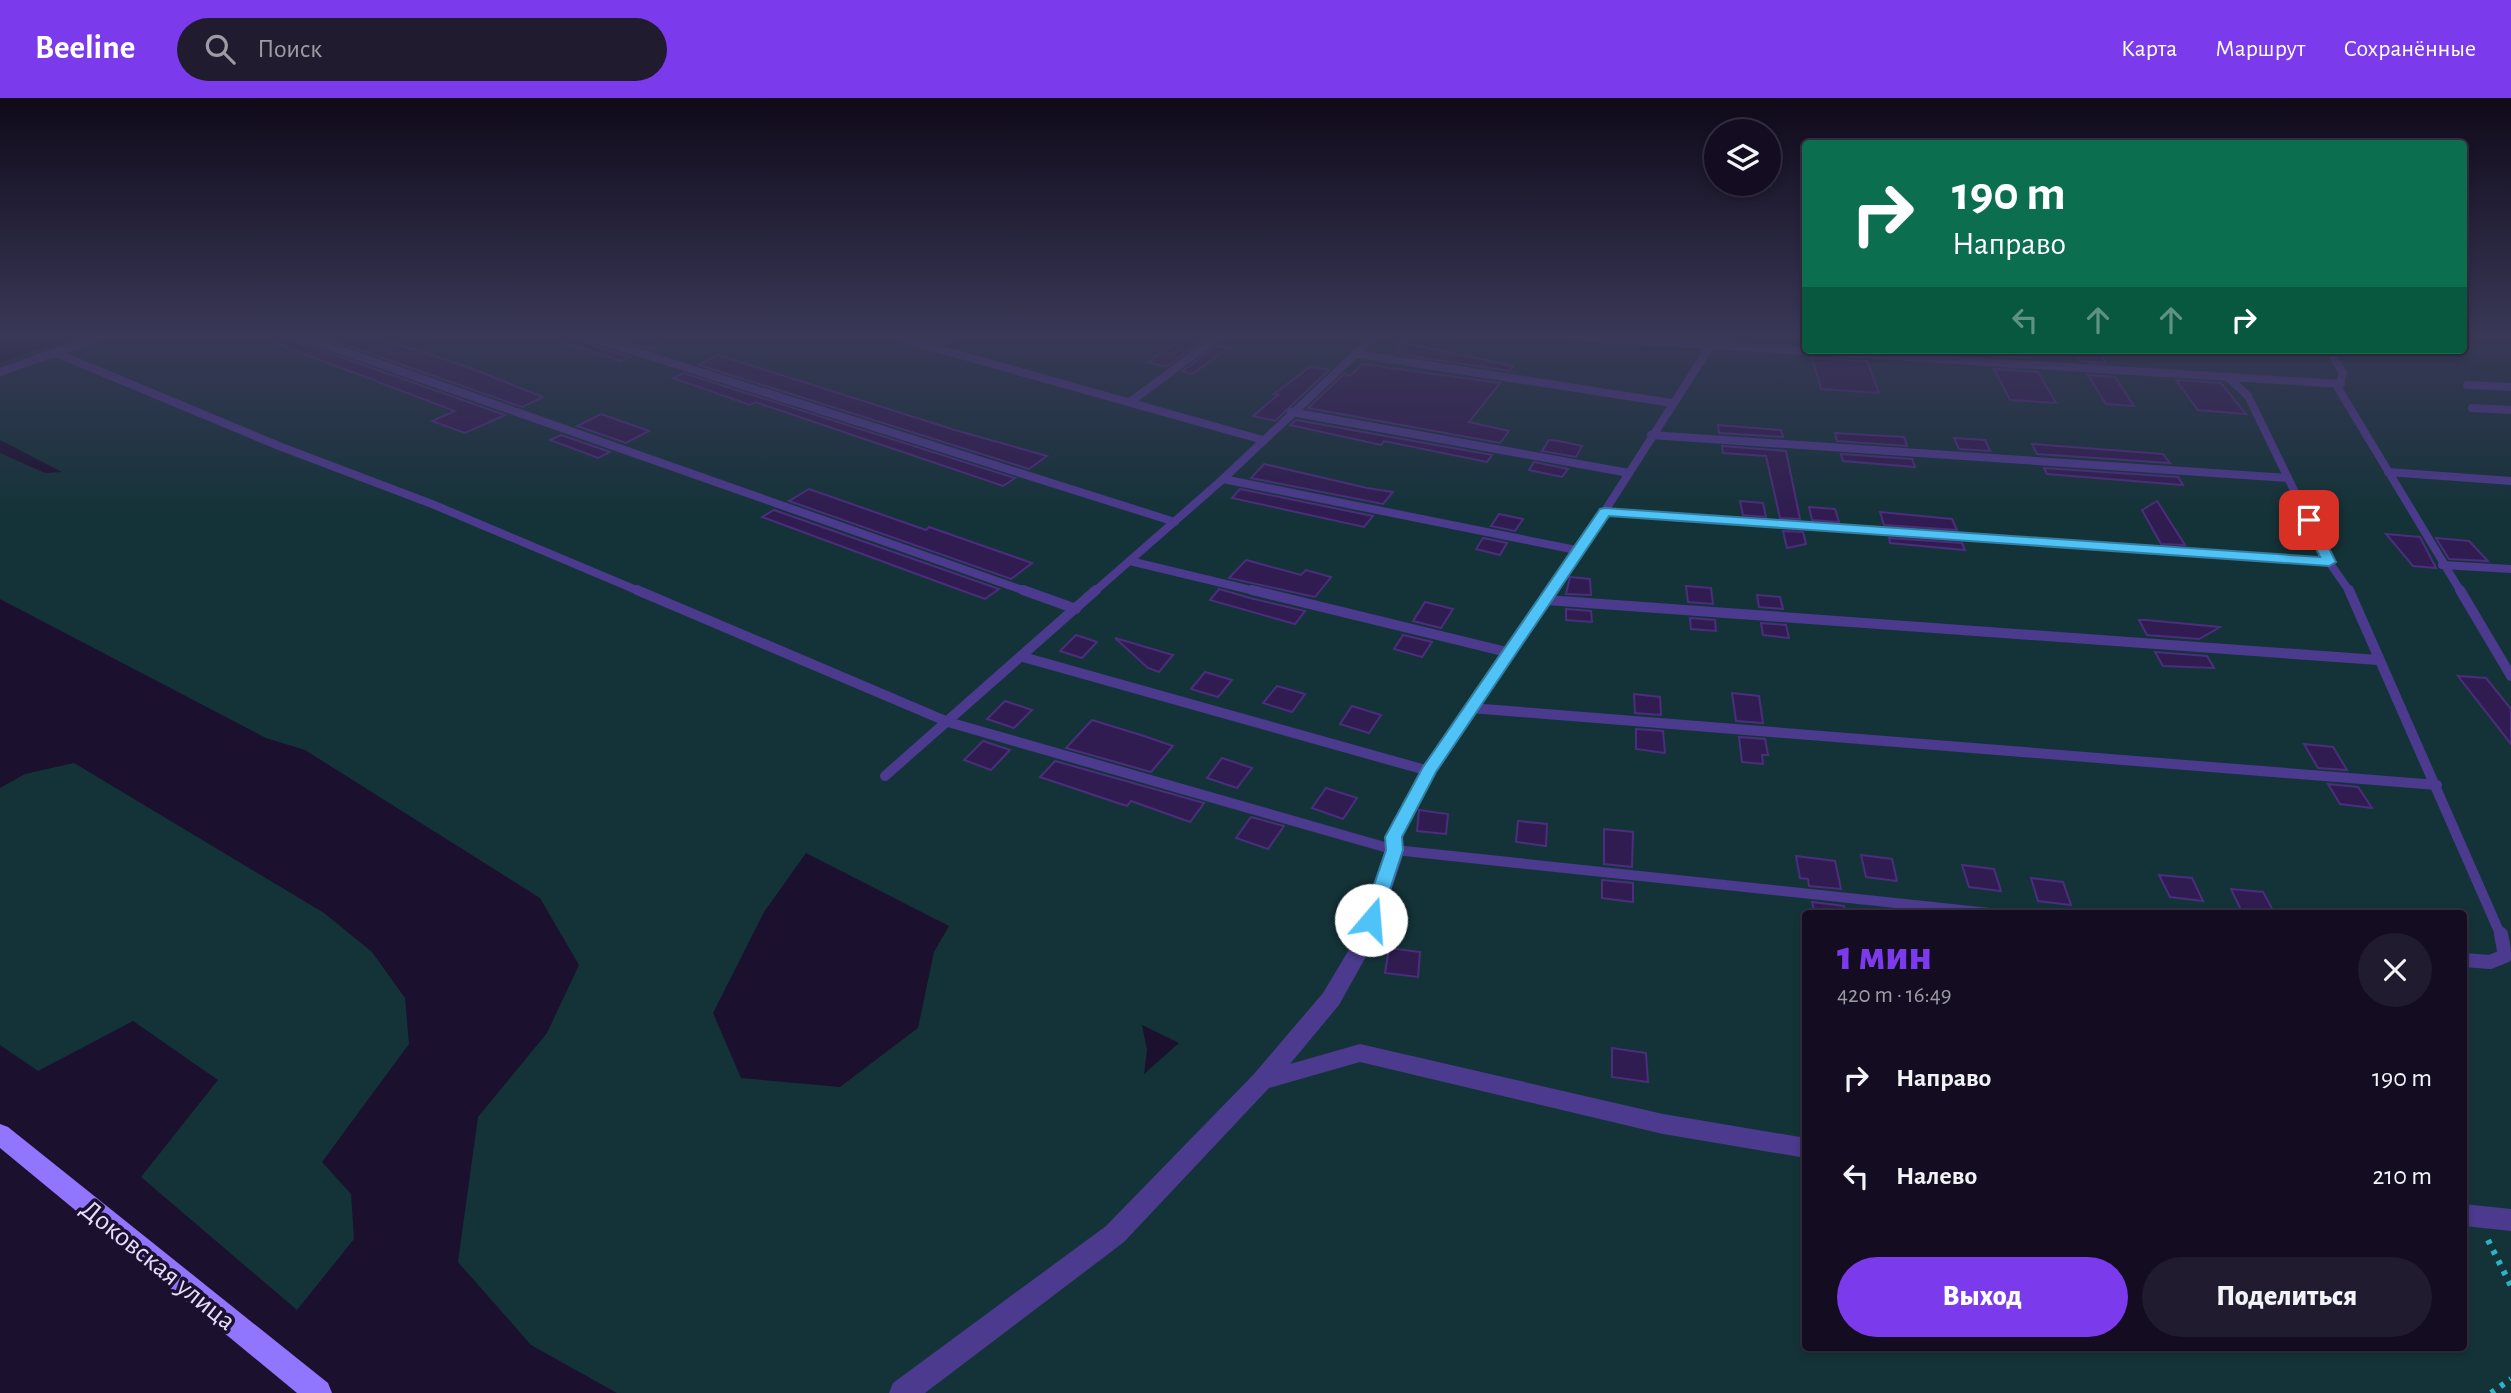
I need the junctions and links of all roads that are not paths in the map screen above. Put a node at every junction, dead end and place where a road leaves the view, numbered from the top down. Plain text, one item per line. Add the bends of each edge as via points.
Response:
1 (161, 394) edge
2 (467, 394) edge
3 (771, 394) edge
4 (1103, 394) edge
5 (1140, 394) edge
6 (1311, 394) edge
7 (1617, 394) edge
8 (1678, 394) edge
9 (2246, 394) edge
10 (2342, 394) edge
11 (1130, 402) junction
12 (1672, 403) junction
13 (2472, 408) dead end
14 (2511, 410) edge
15 (1291, 412) junction
16 (1651, 435) junction
17 (1263, 440) junction
18 (2388, 472) junction
19 (1629, 473) junction
20 (2288, 478) junction
21 (1223, 479) junction
22 (2511, 481) edge
23 (1605, 512) junction
24 (1175, 522) junction
25 (1581, 551) junction
26 (1130, 561) junction
27 (2329, 562) junction
28 (2442, 565) junction
29 (2511, 569) edge
30 (1546, 600) junction
31 (1076, 609) junction
32 (1511, 653) junction
33 (1023, 657) junction
34 (2378, 660) junction
35 (2507, 663) edge
36 (2511, 676) edge
37 (1471, 708) junction
38 (948, 722) junction
39 (1429, 771) junction
40 (885, 776) dead end
41 (2437, 785) junction
42 (1395, 850) junction
43 (1960, 910) edge
44 (2467, 960) edge
45 (1262, 1081) junction
46 (0, 1134) edge
47 (1802, 1147) edge
48 (2470, 1215) edge
49 (2511, 1220) edge
50 (303, 1388) edge
51 (903, 1393) edge

1 - 38 lane
2 - 31 lane
3 - 24 lane
4 - 11 lane
5 - 11 lane
6 - 15 lane
7 - 12 lane
8 - 12 lane
9 - 20 lane
10 - 18 lane
11 - 17 lane
12 - 16 lane
13 - 14 lane
15 - 17 lane
15 - 19 lane
16 - 19 lane
16 - 20 lane
17 - 21 lane
18 - 22 lane
18 - 28 lane
19 - 23 lane
20 - 27 lane
21 - 24 lane
21 - 25 lane
23 - 25 lane
23 - 27 lane
24 - 26 lane
25 - 30 lane
26 - 31 lane
26 - 32 lane
27 - 34 lane via 2345,581
28 - 29 lane
28 - 35 lane
30 - 32 lane
30 - 34 lane
31 - 33 lane
32 - 37 lane
33 - 38 lane
33 - 39 lane
34 - 41 lane
35 - 36 lane
37 - 39 lane
37 - 41 lane
38 - 40 lane
38 - 42 lane
39 - 42 lane via 1393,837
41 - 44 lane via 2502,937 2505,956 2490,962
42 - 43 lane
42 - 45 street via 1363,944 1331,999
45 - 47 street via 1360,1053 1664,1124
45 - 51 street via 1115,1234
46 - 50 main road, Доковская улица
48 - 49 street

